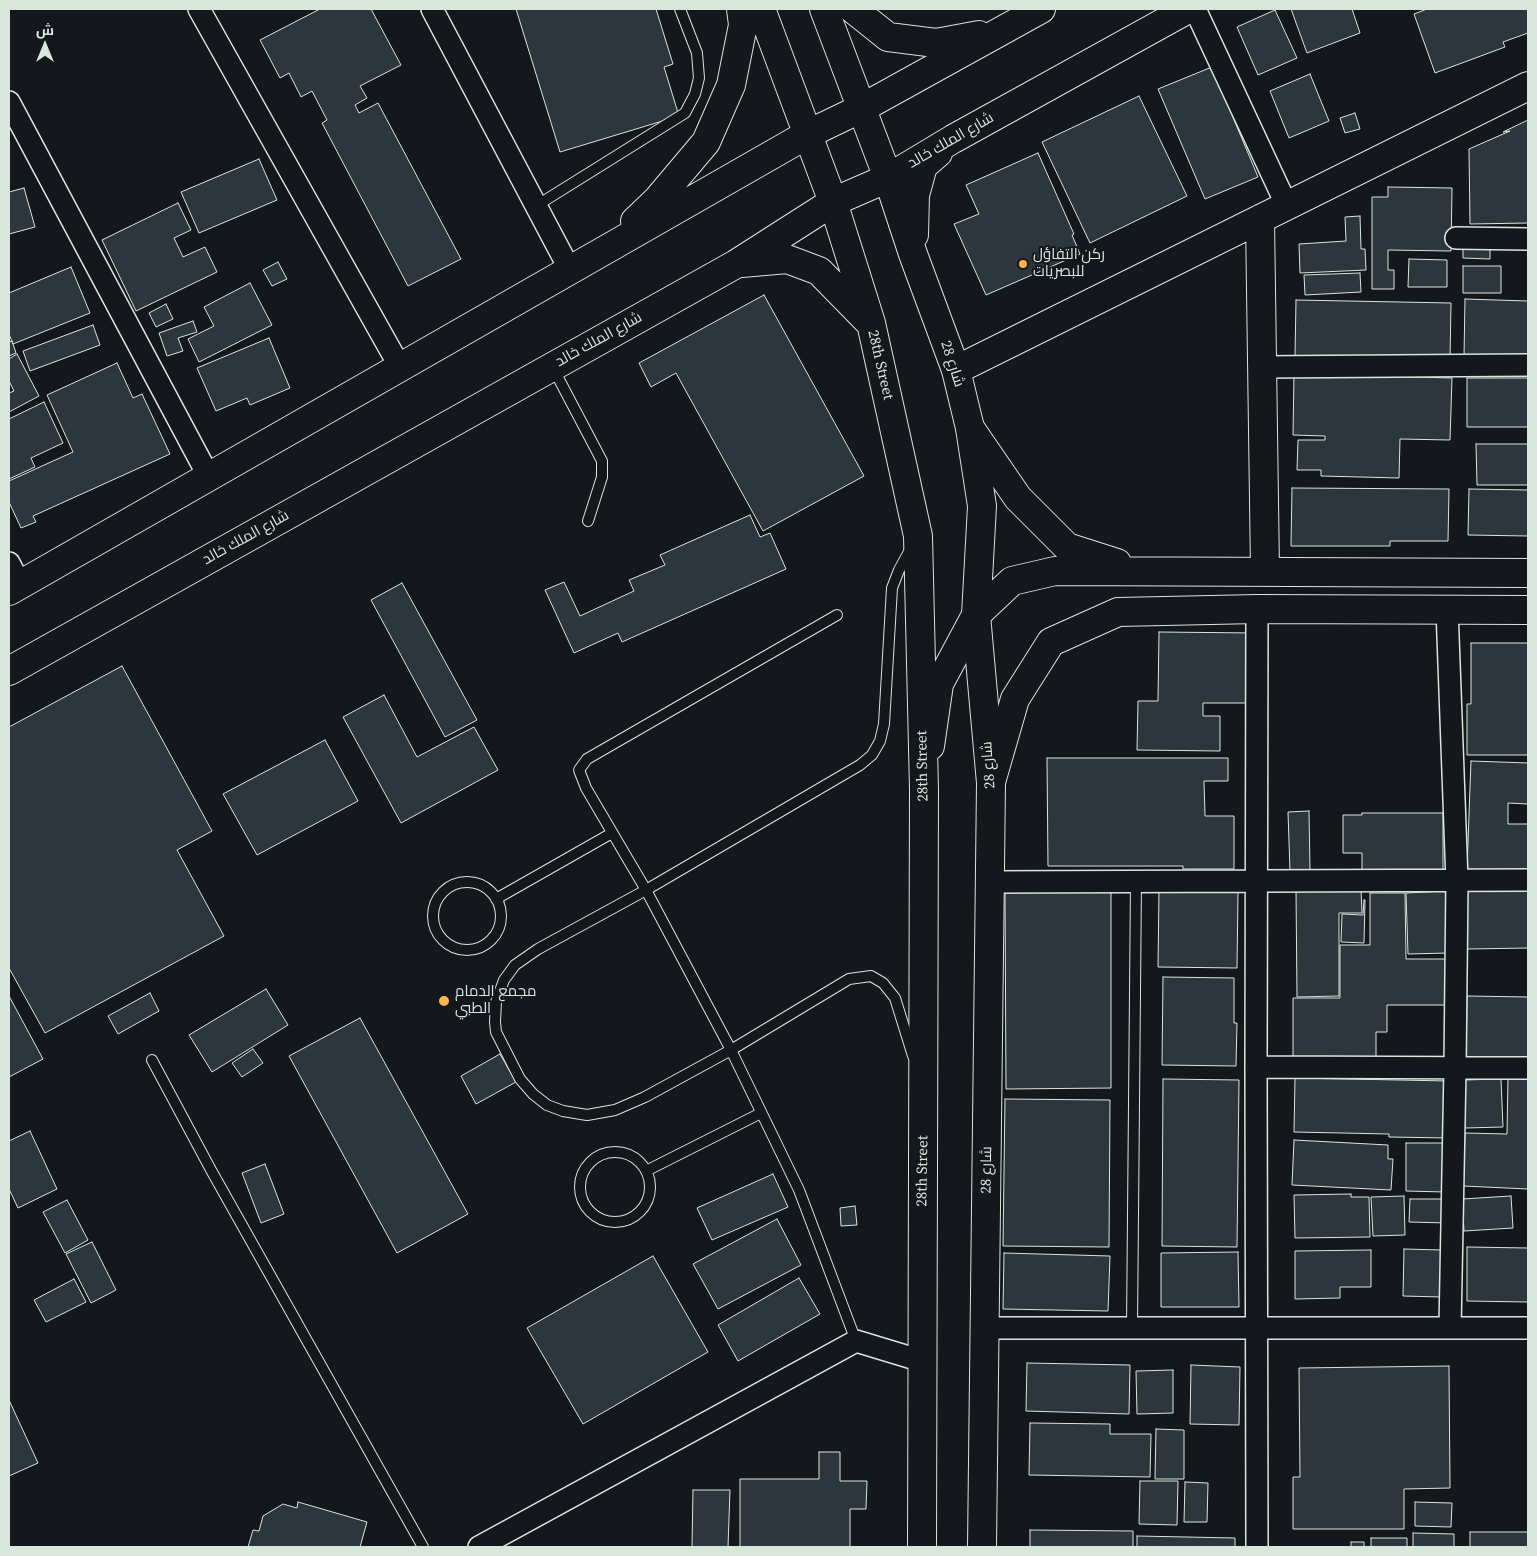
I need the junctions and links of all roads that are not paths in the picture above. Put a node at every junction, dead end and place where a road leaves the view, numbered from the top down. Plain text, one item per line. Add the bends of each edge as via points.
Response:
1 (199, 9) edge
2 (432, 9) edge
3 (680, 9) edge
4 (741, 9) edge
5 (761, 9) edge
6 (824, 9) edge
7 (853, 9) edge
8 (1041, 9) edge
9 (1188, 9) edge
10 (1195, 9) edge
11 (1000, 32) junction
12 (1528, 86) edge
13 (9, 102) edge
14 (862, 108) junction
15 (808, 134) junction
16 (953, 139) junction
17 (888, 178) junction
18 (833, 202) junction
19 (536, 206) junction
20 (1287, 206) junction
21 (1260, 219) junction
22 (1456, 238) dead end
23 (1528, 239) edge
24 (607, 248) junction
25 (913, 254) junction
26 (736, 264) junction
27 (570, 270) junction
28 (871, 323) junction
29 (1528, 365) edge
30 (400, 367) junction
31 (552, 367) junction
32 (1262, 367) junction
33 (956, 370) junction
34 (970, 428) junction
35 (209, 477) junction
36 (588, 521) dead end
37 (918, 536) junction
38 (1265, 571) junction
39 (1145, 572) junction
40 (1528, 573) edge
41 (13, 580) edge
42 (1257, 609) junction
43 (1448, 610) junction
44 (1528, 610) edge
45 (837, 615) dead end
46 (976, 615) junction
47 (9, 671) edge
48 (991, 783) junction
49 (924, 790) junction
50 (612, 833) junction
51 (1136, 880) junction
52 (1457, 880) junction
53 (1528, 880) edge
54 (1257, 881) junction
55 (991, 882) junction
56 (646, 890) junction
57 (496, 898) junction
58 (731, 1050) junction
59 (152, 1060) dead end
60 (1256, 1067) junction
61 (1455, 1068) junction
62 (1528, 1068) edge
63 (924, 1090) junction
64 (761, 1113) junction
65 (646, 1171) junction
66 (1132, 1327) junction
67 (984, 1328) junction
68 (1257, 1328) junction
69 (1450, 1328) junction
70 (1528, 1328) edge
71 (856, 1342) junction
72 (922, 1361) junction
73 (422, 1547) edge
74 (479, 1547) edge
75 (922, 1547) edge
76 (982, 1547) edge
77 (1257, 1547) edge

1 - 30 street
2 - 19 street
3 - 19 lane via 698,53 699,78 685,113
4 - 24 main road via 743,25 731,85 706,142 658,199
5 - 15 main road, 28th Street
6 - 14 main road, شارع 28
7 - 11 main road via 888,37 936,43
8 - 11 main road
9 - 16 main road, شارع الملك خالد
10 - 20 street
11 - 14 main road
12 - 20 main road
13 - 35 street
14 - 15 main road
14 - 17 main road, شارع 28
15 - 18 main road, 28th Street
15 - 24 main road
16 - 17 main road, شارع الملك خالد
16 - 25 main road via 924,166 915,195
17 - 18 main road, شارع الملك خالد
17 - 25 main road, شارع 28
18 - 26 main road, شارع الملك خالد
18 - 28 main road, 28th Street
19 - 27 street
20 - 21 main road
21 - 32 main road
21 - 33 main road
22 - 23 street
24 - 27 main road
25 - 33 main road, شارع 28
26 - 28 main road via 787,259 820,272
26 - 31 main road, شارع الملك خالد
27 - 30 main road
28 - 37 main road, 28th Street
29 - 32 street
30 - 35 main road
31 - 36 lane via 602,461 602,478
31 - 47 main road, شارع الملك خالد
32 - 38 main road
33 - 34 main road, شارع 28
34 - 39 main road via 1018,498 1067,547
34 - 46 main road, شارع 28 via 982,506
35 - 41 main road
37 - 49 main road, 28th Street
37 - 56 lane via 892,588 884,724 872,755
38 - 39 main road
38 - 40 main road
39 - 46 main road via 1055,571 1012,581
42 - 43 main road
42 - 48 main road via 1118,612 1051,642 1015,699
42 - 54 street
43 - 44 main road
43 - 52 street
45 - 50 lane via 587,760 579,770
46 - 48 main road, شارع 28
46 - 49 main road via 939,684
48 - 55 main road, شارع 28
49 - 63 main road, 28th Street
50 - 56 lane
50 - 57 lane
51 - 54 street
51 - 55 street
51 - 66 lane
52 - 53 street
52 - 54 street
52 - 61 street
54 - 60 street
55 - 67 main road, شارع 28
56 - 58 lane
56 - 58 lane via 538,949 515,966 504,980 496,1002 496,1032 520,1079 546,1104 588,1115 615,1110 645,1098
57 - 57 lane via 480,884 457,883 439,895 432,916 434,928 440,938 459,950 481,947 498,931 501,910
58 - 63 lane via 849,979 871,976 883,983 895,998
58 - 64 lane
59 - 73 lane via 210,1170
60 - 61 street
60 - 68 street
61 - 62 street
61 - 69 street
63 - 72 main road, 28th Street
64 - 65 lane
64 - 71 lane via 799,1190
65 - 65 lane via 640,1162 622,1152 602,1154 592,1159 583,1172 579,1187 581,1197 586,1207 602,1220 623,1221 641,1210 648,1197 650,1181
66 - 67 street
66 - 68 street
67 - 76 main road, شارع 28
68 - 69 street
68 - 77 street
69 - 70 street
71 - 72 street
71 - 74 street
72 - 75 main road, 28th Street

